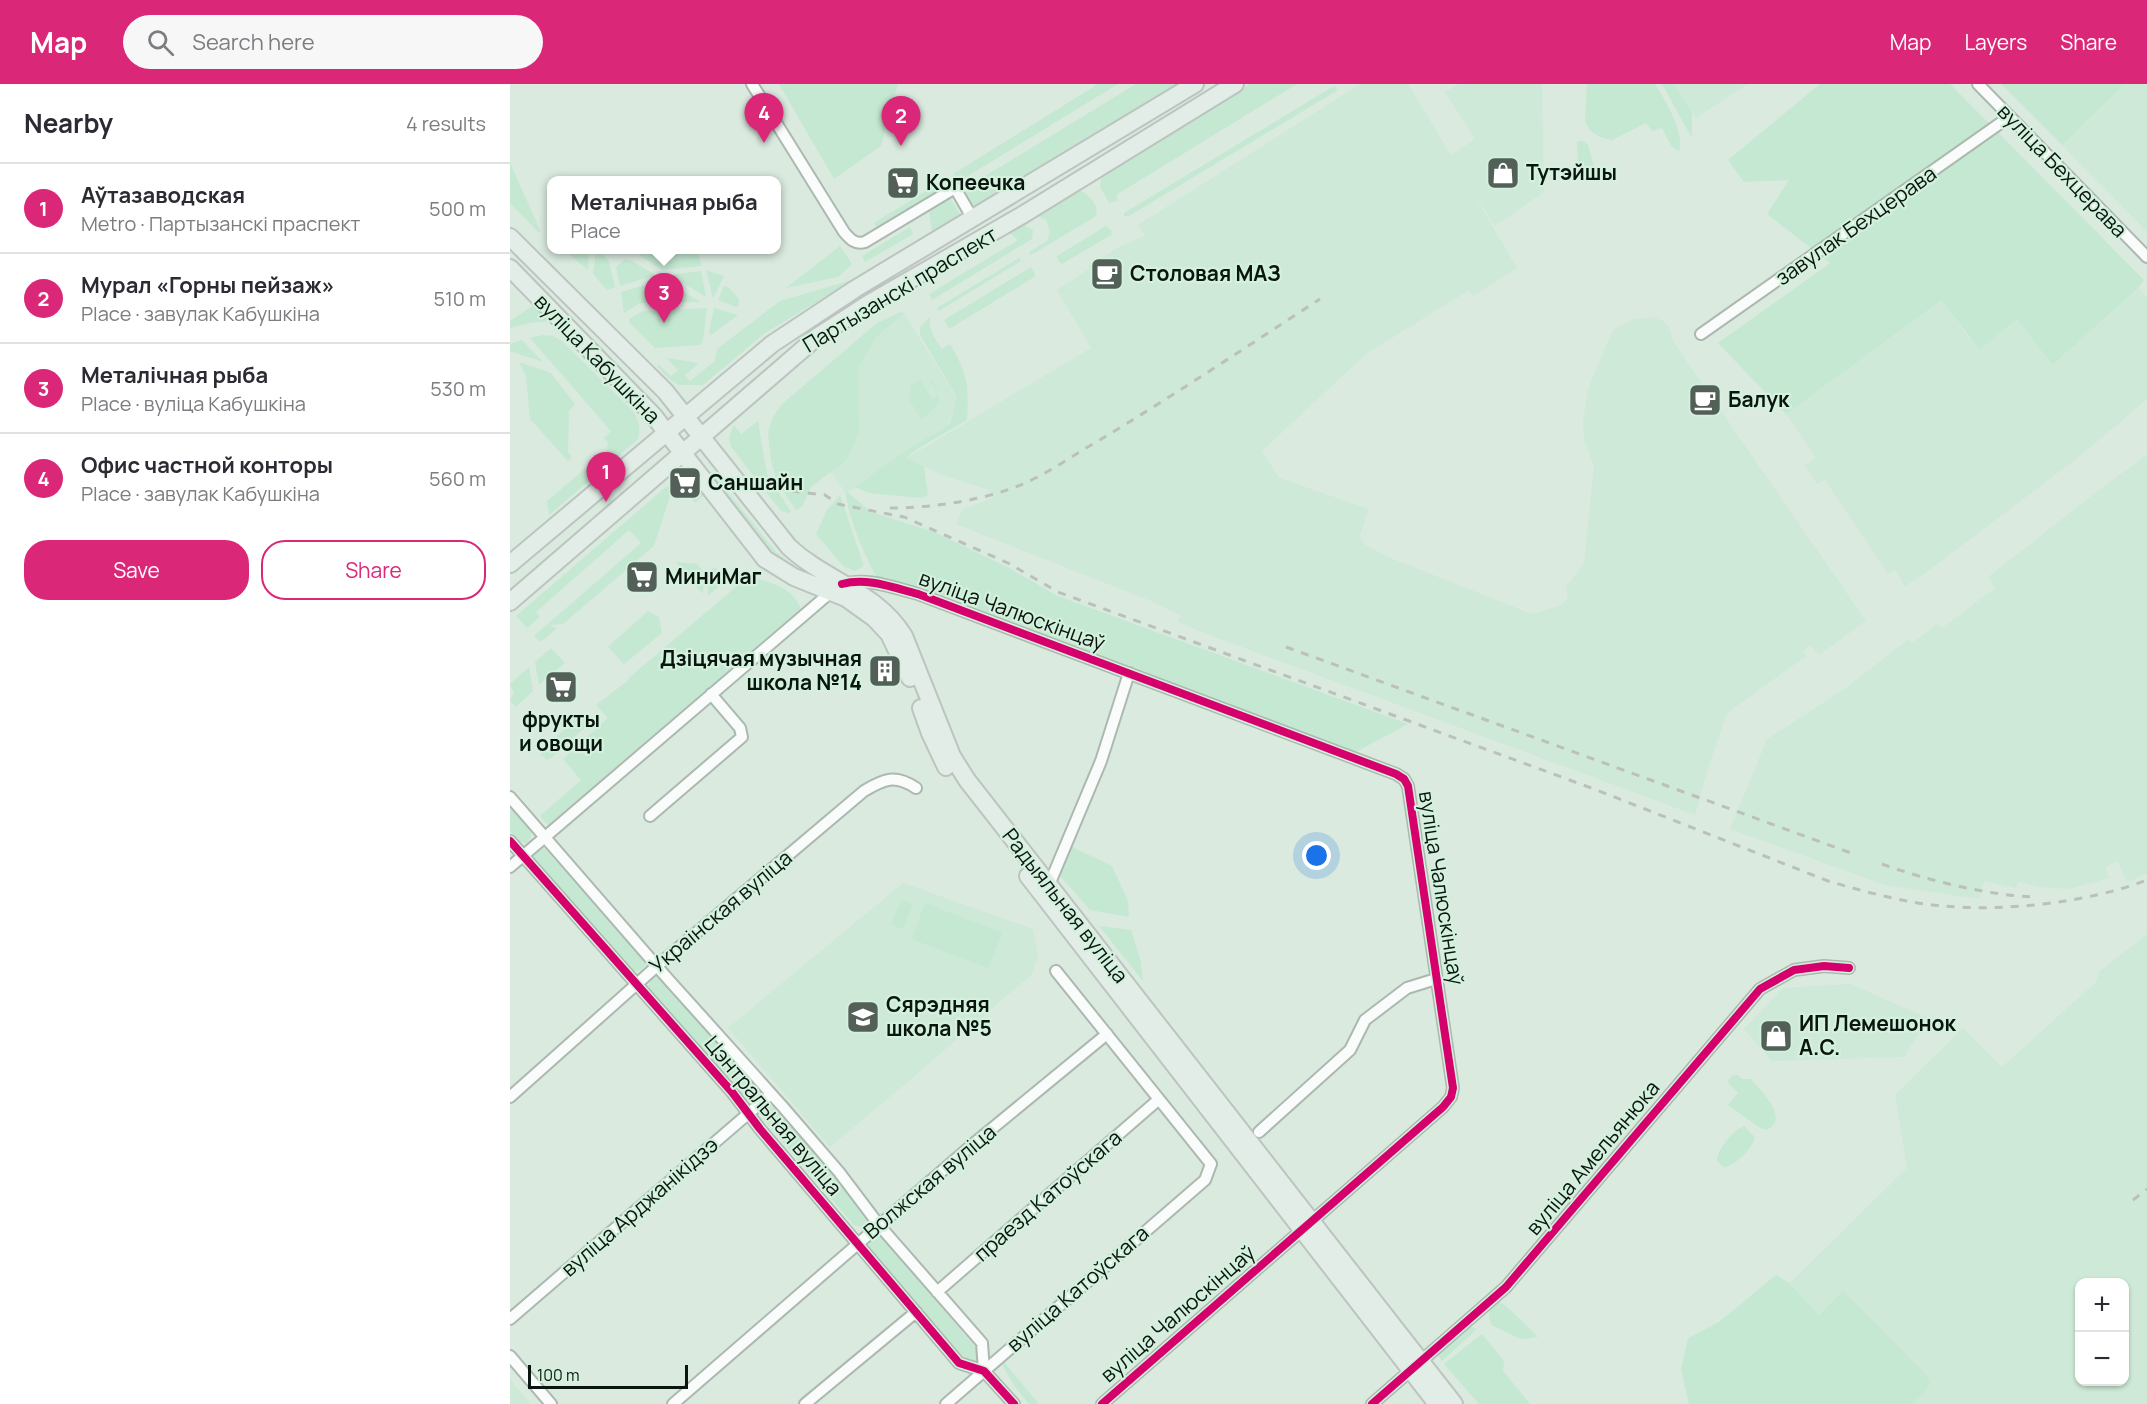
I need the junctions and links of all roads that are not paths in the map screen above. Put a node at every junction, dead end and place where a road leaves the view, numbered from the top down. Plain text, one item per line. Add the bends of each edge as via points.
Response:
1 (752, 84) edge
2 (1195, 84) edge
3 (1235, 84) edge
4 (1978, 84) edge
5 (2010, 117) junction
6 (974, 219) junction
7 (510, 237) edge
8 (966, 249) junction
9 (2147, 257) edge
10 (510, 268) edge
11 (1701, 334) dead end
12 (686, 416) junction
13 (667, 432) junction
14 (701, 435) junction
15 (682, 452) junction
16 (510, 564) edge
17 (837, 588) junction
18 (510, 602) edge
19 (1129, 673) junction
20 (711, 694) junction
21 (916, 788) dead end
22 (510, 797) edge
23 (650, 816) dead end
24 (545, 837) junction
25 (510, 841) edge
26 (523, 856) junction
27 (510, 867) edge
28 (1049, 885) junction
29 (657, 966) junction
30 (1849, 968) dead end
31 (1056, 971) dead end
32 (1436, 979) junction
33 (637, 985) junction
34 (1107, 1034) junction
35 (771, 1094) junction
36 (510, 1097) edge
37 (1158, 1100) junction
38 (748, 1114) junction
39 (1259, 1132) dead end
40 (879, 1225) junction
41 (1306, 1226) junction
42 (857, 1244) junction
43 (937, 1292) junction
44 (916, 1312) junction
45 (510, 1319) edge
46 (510, 1356) edge
47 (1416, 1365) junction
48 (984, 1371) junction
49 (551, 1404) edge
50 (673, 1404) edge
51 (805, 1404) edge
52 (946, 1404) edge
53 (1014, 1404) edge
54 (1102, 1404) edge
55 (1372, 1404) edge
56 (1437, 1404) edge
57 (1454, 1404) edge

1 - 6 street via 852,242 865,242 956,188
2 - 6 main road, Партызанскі праспект
3 - 8 main road, Партызанскі праспект
4 - 5 street, вуліца Бехцерава
5 - 9 street, вуліца Бехцерава
5 - 11 street, завулак Бехцерава
6 - 8 main road via 978,232
6 - 12 main road, Партызанскі праспект via 855,289 772,344
7 - 12 main road, вуліца Кабушкіна
8 - 14 main road, Партызанскі праспект via 817,337
10 - 13 main road, вуліца Кабушкіна
12 - 13 main road, Партызанскі праспект
12 - 14 main road, Радыяльная вуліца
13 - 15 main road, вуліца Кабушкіна
13 - 16 main road, Партызанскі праспект
14 - 15 main road, Партызанскі праспект
14 - 17 main road, Радыяльная вуліца via 789,547
15 - 17 main road, Радыяльная вуліца via 765,559 794,577
15 - 18 main road, Партызанскі праспект
17 - 19 street, вуліца Чалюскінцаў via 852,582 918,594
17 - 20 street
17 - 28 main road, Радыяльная вуліца via 868,597 897,624 952,756
17 - 41 main road, Радыяльная вуліца via 889,634 942,761 1046,900
19 - 28 street via 1101,761
19 - 32 street, вуліца Чалюскінцаў via 1404,778
20 - 23 street via 740,728 742,737
20 - 24 street
21 - 29 street, Украінская вуліца via 898,778 884,780 864,791
22 - 24 street, Цэнтральная вуліца
24 - 26 street
24 - 29 street, Цэнтральная вуліца
25 - 26 street, Цэнтральная вуліца
26 - 27 street
26 - 33 street, Цэнтральная вуліца
28 - 41 main road, Радыяльная вуліца
29 - 33 street, Украінская вуліца
29 - 35 street, Цэнтральная вуліца
30 - 47 street, вуліца Амельянюка via 1794,970 1760,989 1506,1287
31 - 34 street
32 - 39 street via 1407,988 1365,1020 1350,1050
32 - 41 street, вуліца Чалюскінцаў via 1452,1097
33 - 36 street, Украінская вуліца
33 - 38 street, Цэнтральная вуліца
34 - 37 street
34 - 40 street, Волжская вуліца
35 - 38 street, вуліца Арджанікідзэ
35 - 40 street, Цэнтральная вуліца
37 - 43 street, праезд Катоўскага
37 - 48 street, вуліца Катоўскага via 1211,1164 1205,1180
38 - 42 street, Цэнтральная вуліца
38 - 45 street, вуліца Арджанікідзэ
40 - 42 street, Волжская вуліца
40 - 43 street, Цэнтральная вуліца
41 - 47 main road, Радыяльная вуліца
41 - 54 street, вуліца Чалюскінцаў
42 - 44 street, Цэнтральная вуліца
42 - 50 street, Волжская вуліца
43 - 48 street, Цэнтральная вуліца via 982,1343
44 - 48 street, Цэнтральная вуліца via 959,1363
44 - 51 street
46 - 49 street
47 - 55 street, вуліца Амельянюка
47 - 56 main road, Радыяльная вуліца
47 - 57 main road, Радыяльная вуліца
48 - 52 street, вуліца Катоўскага
48 - 53 street, Цэнтральная вуліца

